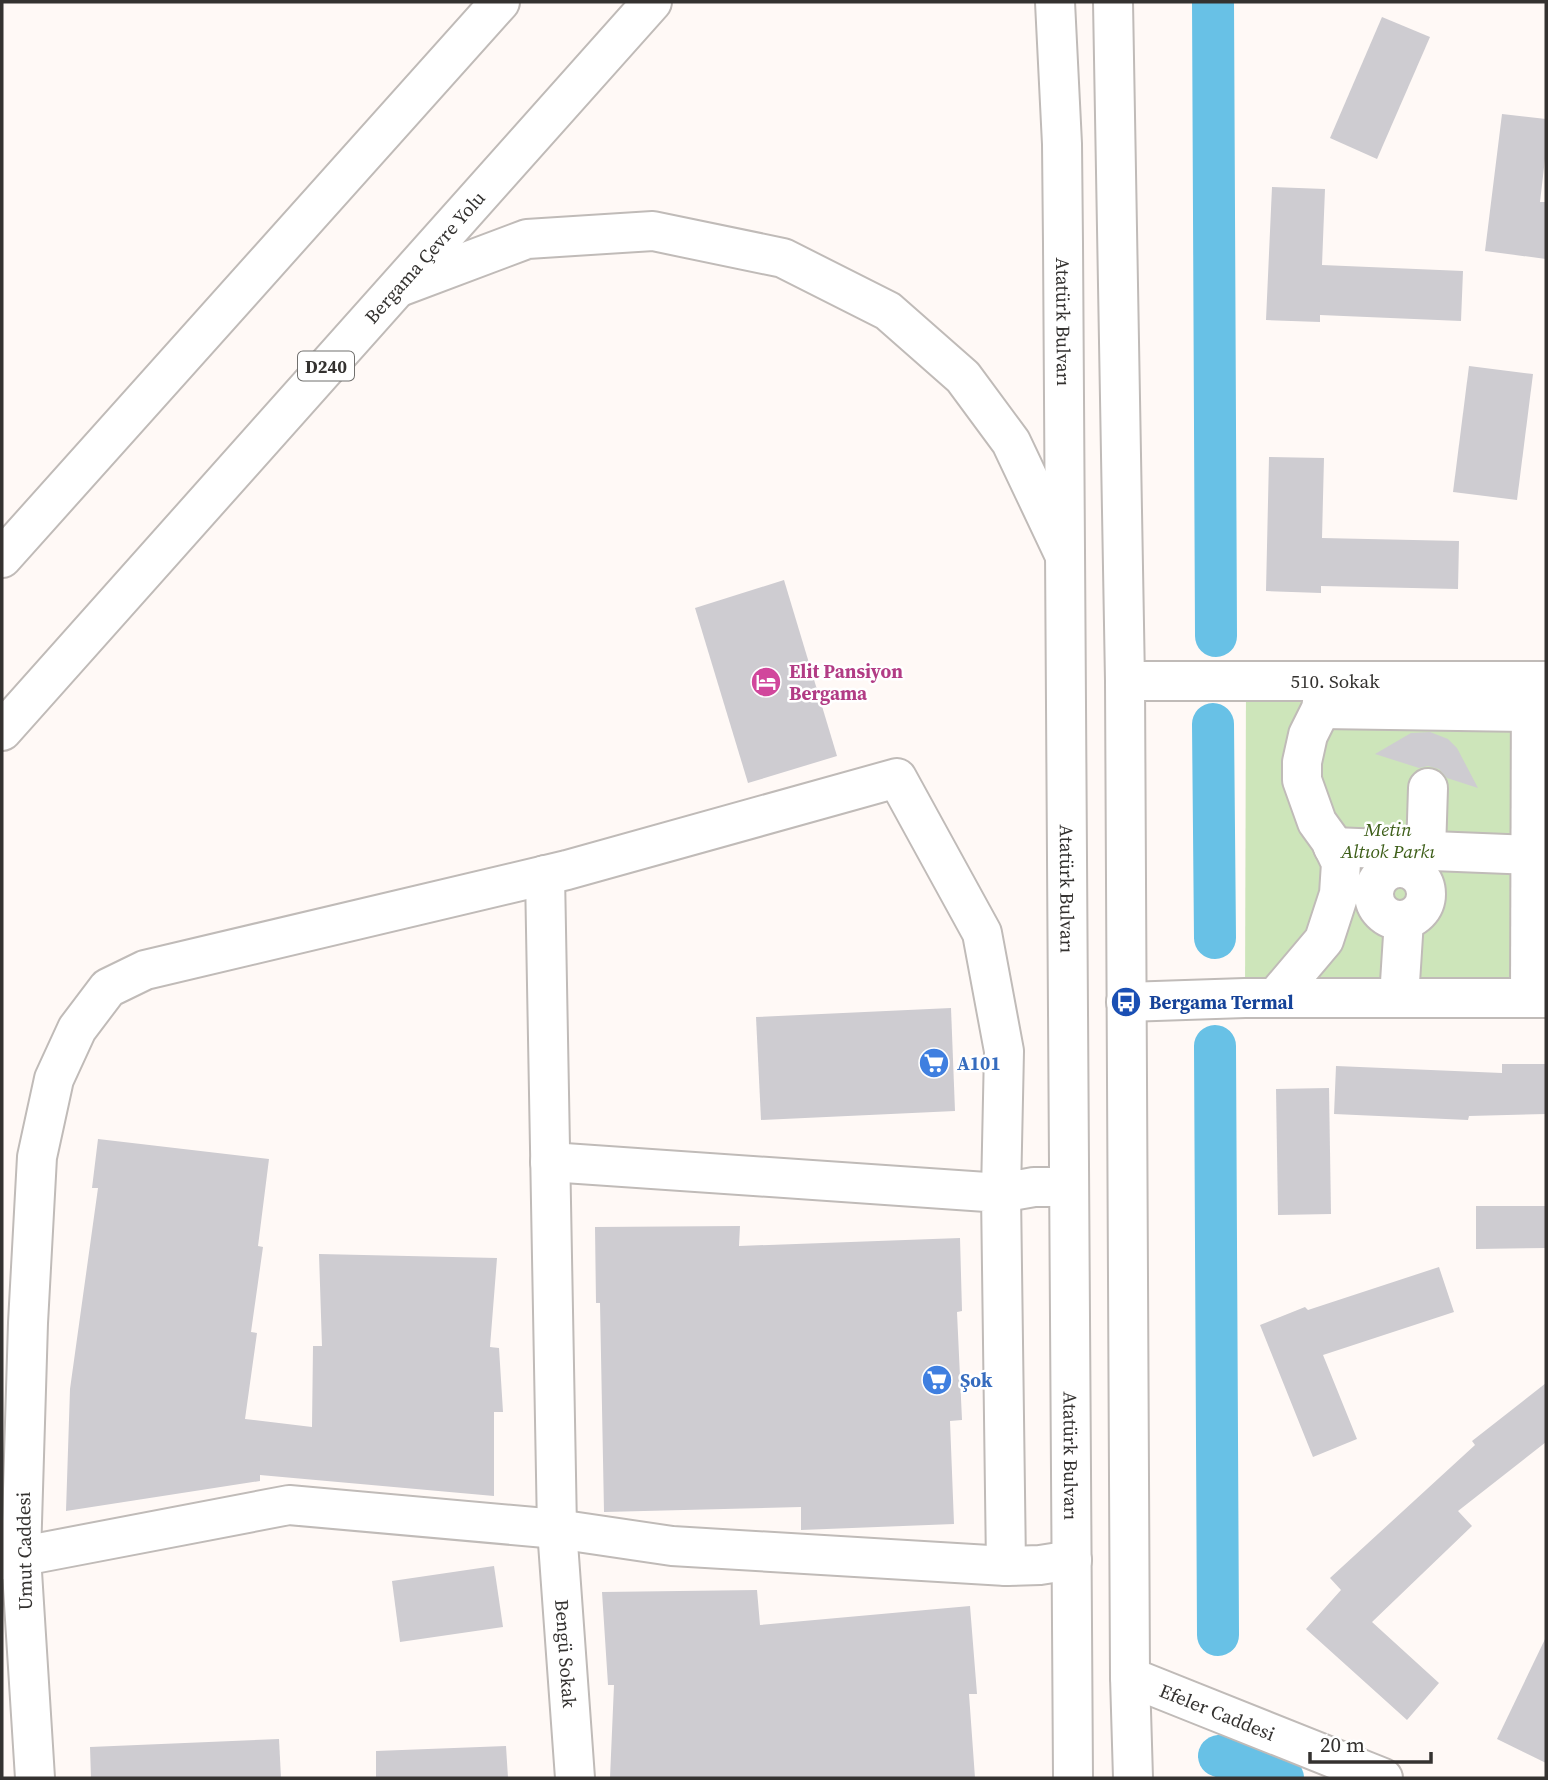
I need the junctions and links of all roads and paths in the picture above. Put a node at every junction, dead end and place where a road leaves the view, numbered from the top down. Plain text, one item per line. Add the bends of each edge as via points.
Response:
1 (500, 2) edge
2 (652, 2) edge
3 (1055, 2) edge
4 (1113, 2) edge
5 (396, 288) junction
6 (1065, 556) junction
7 (2, 558) edge
8 (1125, 681) junction
9 (1536, 691) edge
10 (1323, 696) junction
11 (2, 731) edge
12 (1428, 788) dead end
13 (1333, 847) junction
14 (1401, 848) junction
15 (1530, 855) junction
16 (545, 875) junction
17 (1357, 895) junction
18 (1404, 920) junction
19 (1275, 998) junction
20 (1399, 998) junction
21 (1538, 998) edge
22 (1126, 1002) junction
23 (550, 1162) junction
24 (1069, 1187) junction
25 (1001, 1193) junction
26 (557, 1529) junction
27 (12, 1558) edge
28 (1072, 1560) junction
29 (1006, 1566) junction
30 (1130, 1677) junction
31 (35, 1778) edge
32 (575, 1778) edge
33 (1073, 1778) edge
34 (1133, 1778) edge
35 (1383, 1778) edge

1 - 7 main road
2 - 5 main road, Bergama Çevre Yolu / D240
3 - 6 main road, Atatürk Bulvarı via 1062,144
4 - 8 main road
5 - 6 main road via 527,239 653,232 783,258 888,311 963,377 1011,442
5 - 11 main road, Bergama Çevre Yolu / D240
6 - 24 main road, Atatürk Bulvarı
8 - 10 main road, 510. Sokak
8 - 22 main road
9 - 10 main road, 510. Sokak
9 - 15 main road
10 - 13 main road via 1308,735 1301,780 1317,822
12 - 14 main road
13 - 14 main road
13 - 17 main road
14 - 15 main road
14 - 17 main road via 1385,873
14 - 18 main road via 1422,881 1426,897 1418,912
15 - 21 main road
16 - 23 main road, Bengü Sokak
16 - 25 main road, Umut Caddesi via 897,778 982,933 1004,1051
16 - 27 main road, Umut Caddesi via 145,970 108,988 77,1029 54,1079 37,1157
17 - 18 main road via 1387,917
17 - 19 main road
18 - 20 main road
19 - 20 main road
19 - 22 main road
20 - 21 main road
22 - 30 main road
23 - 25 main road
23 - 26 main road, Bengü Sokak
24 - 25 main road
24 - 28 main road, Atatürk Bulvarı
25 - 29 main road
26 - 27 main road via 289,1505
26 - 29 main road via 672,1546
26 - 32 main road, Bengü Sokak
27 - 31 main road, Umut Caddesi
28 - 29 main road
28 - 33 main road, Atatürk Bulvarı
30 - 34 main road
30 - 35 main road, Efeler Caddesi

